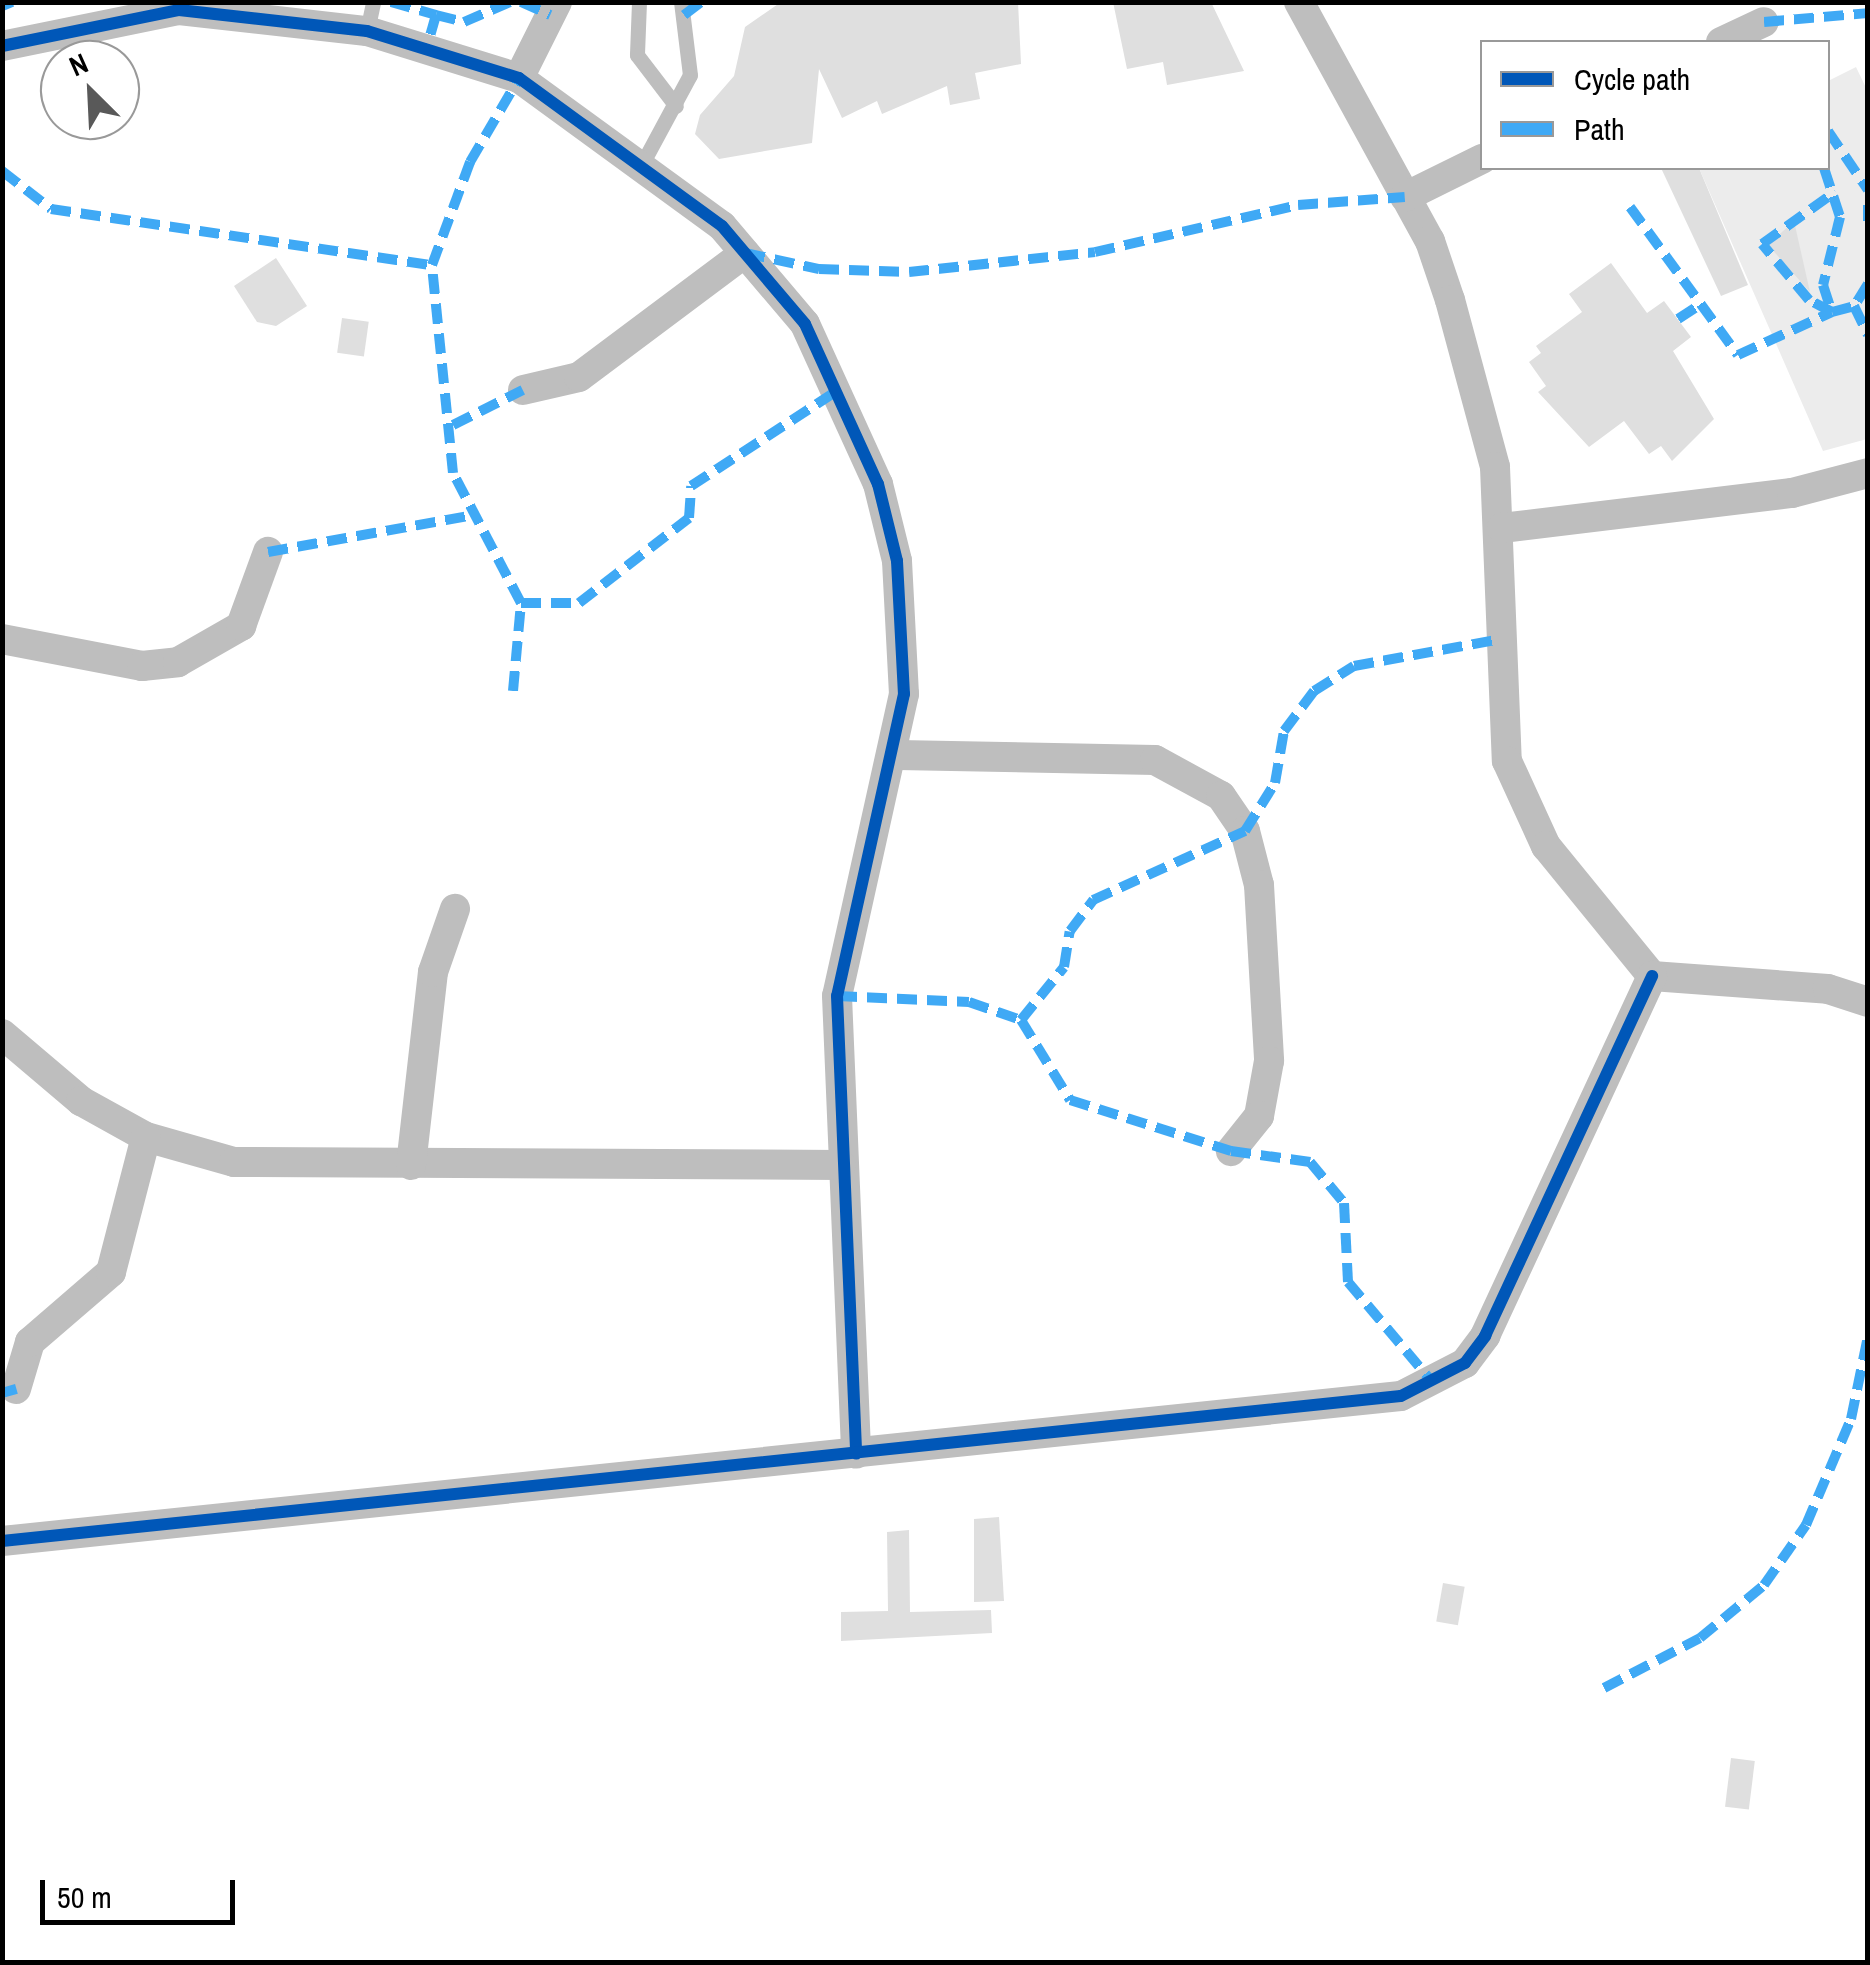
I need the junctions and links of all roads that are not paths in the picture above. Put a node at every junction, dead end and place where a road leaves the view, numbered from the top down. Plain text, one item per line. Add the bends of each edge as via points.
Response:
1 (558, 2) edge
2 (639, 2) edge
3 (682, 2) edge
4 (1300, 2) edge
5 (126, 10) edge
6 (370, 16) edge
7 (1764, 22) dead end
8 (1725, 40) edge
9 (2, 46) edge
10 (519, 78) junction
11 (676, 106) junction
12 (1480, 160) edge
13 (642, 164) junction
14 (1406, 196) junction
15 (745, 253) junction
16 (523, 390) dead end
17 (1868, 473) edge
18 (1502, 528) junction
19 (268, 552) dead end
20 (2, 639) edge
21 (898, 755) junction
22 (455, 909) dead end
23 (1652, 976) junction
24 (1868, 1002) edge
25 (2, 1034) edge
26 (146, 1137) junction
27 (1231, 1151) dead end
28 (411, 1165) junction
29 (841, 1165) junction
30 (16, 1390) dead end
31 (856, 1454) junction
32 (2, 1541) edge

1 - 10 street
2 - 11 lane via 637,55
3 - 11 lane via 690,75
4 - 14 street
5 - 6 street
5 - 9 street
6 - 10 street
7 - 8 street
10 - 13 street
11 - 13 lane
12 - 14 street
13 - 15 street
14 - 18 street via 1450,300
15 - 16 street via 579,378
15 - 21 street via 822,354 878,484 898,578
17 - 18 street via 1792,493
18 - 23 street via 1507,761 1546,846
19 - 20 street via 241,626 178,662 142,666
21 - 27 street via 1155,760 1221,796 1245,831 1258,885 1270,1061 1258,1116
21 - 29 street via 840,958
22 - 28 street via 433,972
23 - 24 street via 1828,990
23 - 31 street via 1507,1295 1465,1363 1400,1396 1356,1405
25 - 26 street via 81,1101
26 - 28 street via 234,1162
26 - 30 street via 112,1272 30,1342
28 - 29 street
29 - 31 street
31 - 32 street

